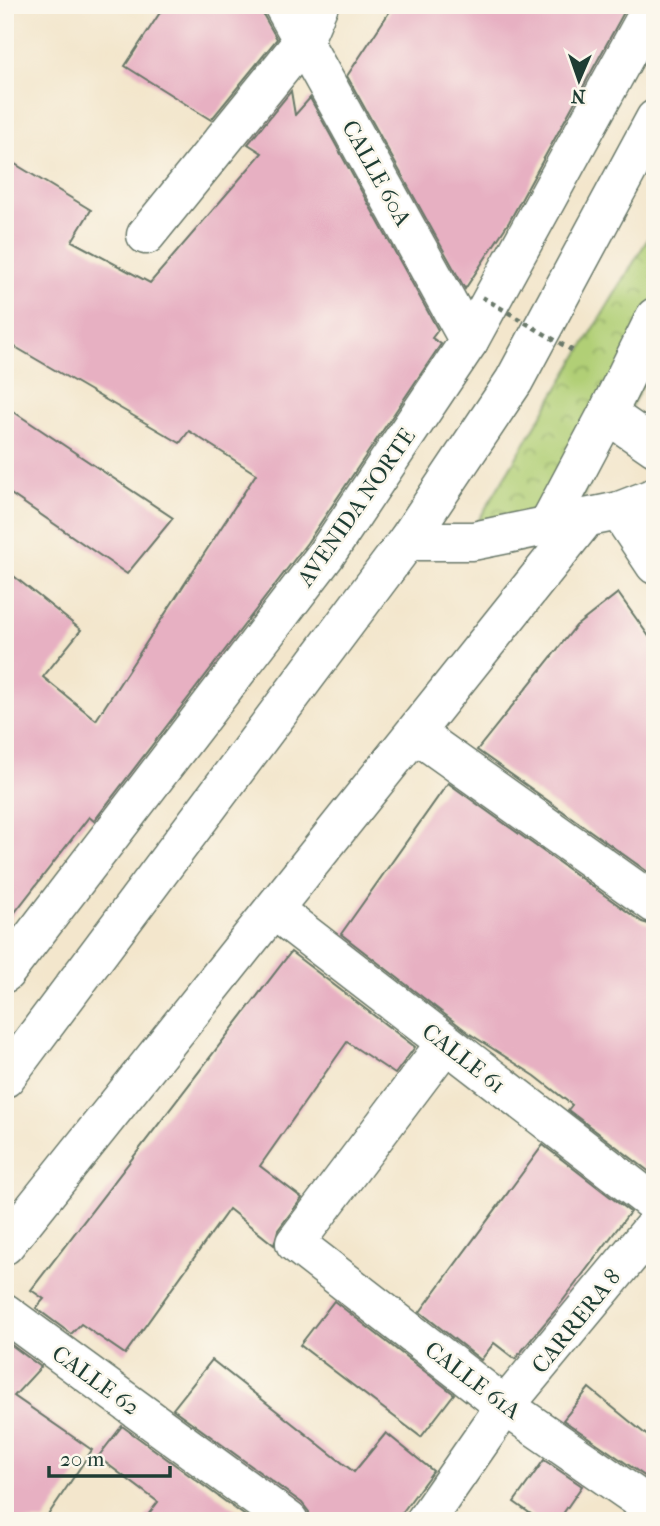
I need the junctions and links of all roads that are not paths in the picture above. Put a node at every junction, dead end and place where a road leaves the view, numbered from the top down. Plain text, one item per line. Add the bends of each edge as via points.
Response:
1 (283, 5) edge
2 (319, 5) edge
3 (653, 5) edge
4 (304, 40) junction
5 (655, 119) edge
6 (146, 235) dead end
7 (655, 317) edge
8 (469, 341) junction
9 (607, 414) junction
10 (655, 447) edge
11 (655, 497) edge
12 (602, 514) junction
13 (548, 524) junction
14 (407, 541) junction
15 (655, 565) edge
16 (415, 733) junction
17 (655, 904) edge
18 (274, 910) junction
19 (5, 973) edge
20 (445, 1044) junction
21 (5, 1077) edge
22 (655, 1203) edge
23 (655, 1225) edge
24 (5, 1245) edge
25 (5, 1313) edge
26 (505, 1406) junction
27 (655, 1510) edge
28 (289, 1521) edge
29 (425, 1521) edge

1 - 4 street, CALLE 60A
2 - 4 street
3 - 8 street, AVENIDA NORTE
4 - 6 street
4 - 8 street, CALLE 60A
5 - 14 street via 514,381
7 - 9 street
8 - 19 street, AVENIDA NORTE via 325,556
9 - 10 street
9 - 13 street
11 - 12 street
12 - 13 street
12 - 15 street
12 - 16 street
13 - 14 street via 473,541
14 - 21 street
16 - 17 street
16 - 18 street
18 - 20 street, CALLE 61
18 - 24 street
20 - 22 street, CALLE 61
20 - 26 street, CALLE 61A via 295,1243
23 - 26 street, CARRERA 8
25 - 28 street, CALLE 62
26 - 27 street, CALLE 61A
26 - 29 street, CARRERA 8

